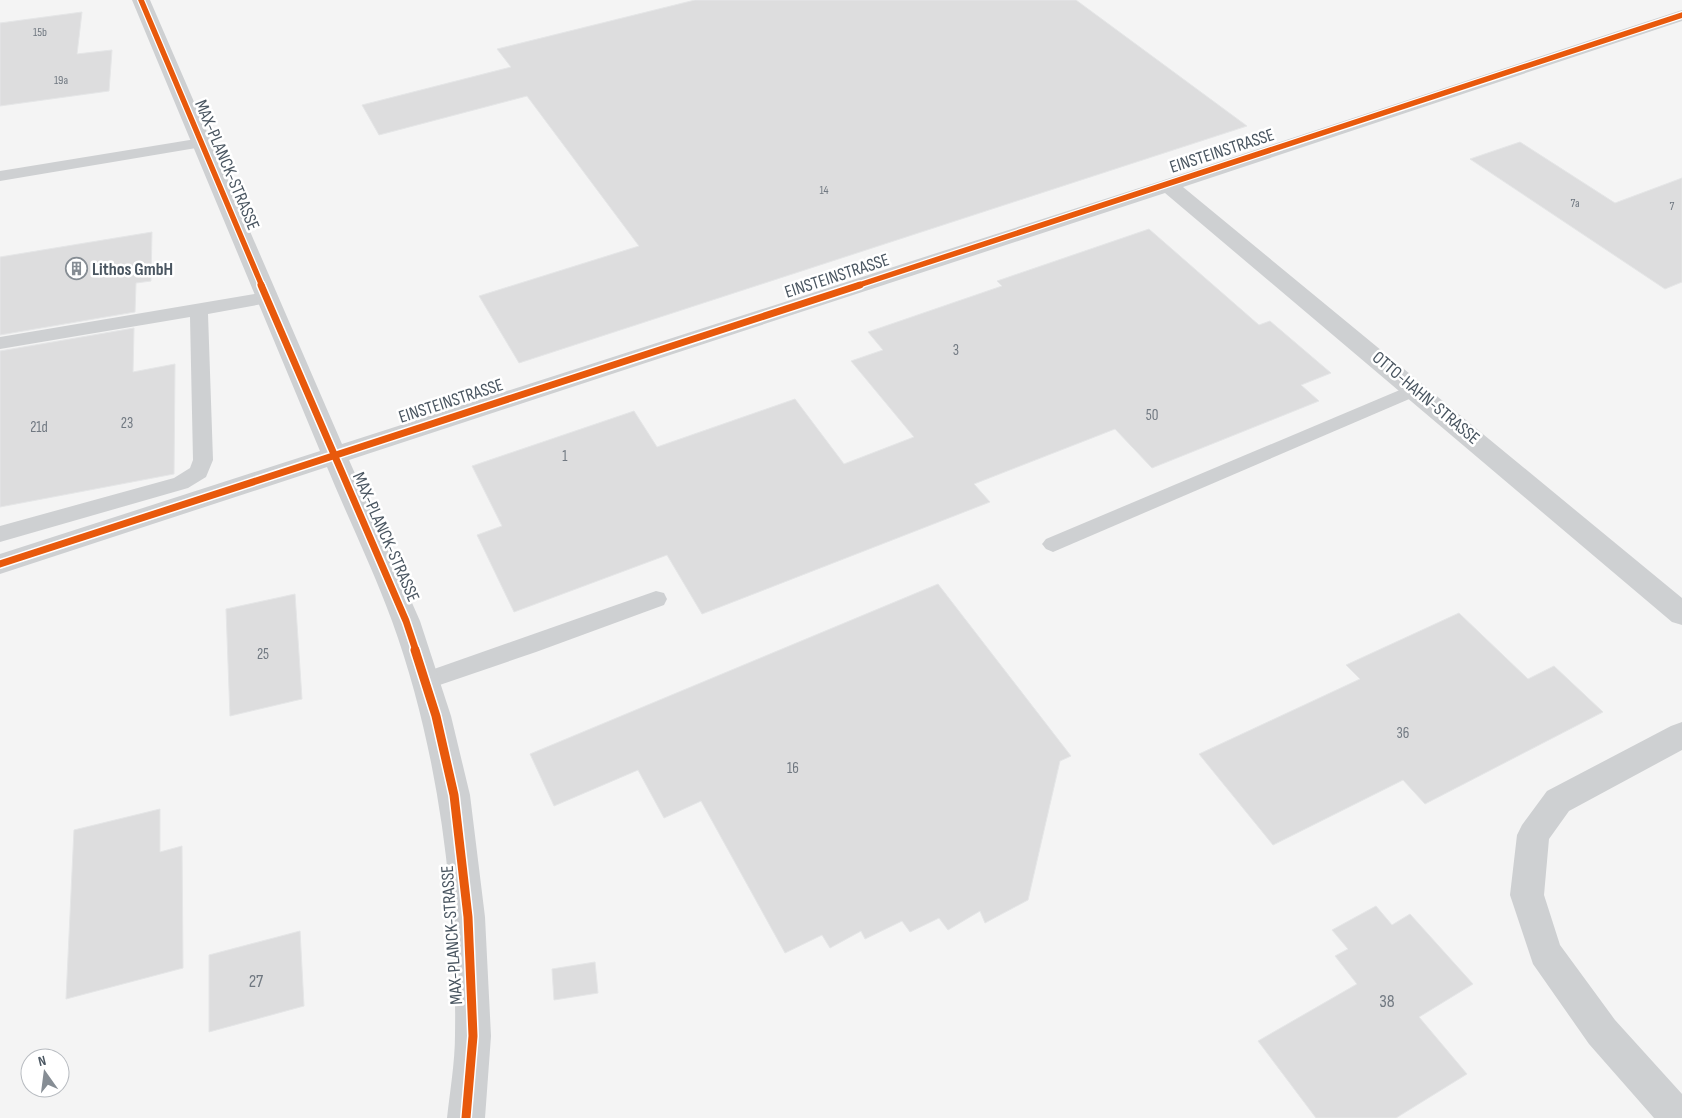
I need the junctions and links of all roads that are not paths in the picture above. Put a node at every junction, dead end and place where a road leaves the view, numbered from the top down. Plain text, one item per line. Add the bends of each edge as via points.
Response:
1 (141, 0) edge
2 (1682, 15) edge
3 (202, 143) junction
4 (0, 176) edge
5 (1168, 185) junction
6 (267, 298) junction
7 (199, 309) junction
8 (0, 343) edge
9 (1414, 390) junction
10 (334, 455) junction
11 (0, 534) edge
12 (1053, 544) dead end
13 (0, 564) edge
14 (656, 599) dead end
15 (1682, 614) edge
16 (425, 681) junction
17 (1682, 735) edge
18 (466, 1118) edge
19 (1679, 1118) edge

1 - 3 street, MAX-PLANCK-STRASSE
2 - 5 street, EINSTEINSTRASSE
3 - 4 lane, MAX-PLANCK-STRASSE
3 - 6 street, MAX-PLANCK-STRASSE
5 - 9 street, OTTO-HAHN-STRASSE
5 - 10 street, EINSTEINSTRASSE
6 - 7 lane
6 - 10 street, MAX-PLANCK-STRASSE
7 - 8 lane
7 - 11 lane via 204,460 199,472 182,483
9 - 12 lane
9 - 15 street, OTTO-HAHN-STRASSE
10 - 13 street, EINSTEINSTRASSE
10 - 16 street, MAX-PLANCK-STRASSE via 406,620
14 - 16 lane
16 - 18 street, MAX-PLANCK-STRASSE via 454,795 468,917 473,1036
17 - 19 street via 1558,801 1533,835 1527,895 1545,953 1602,1032

